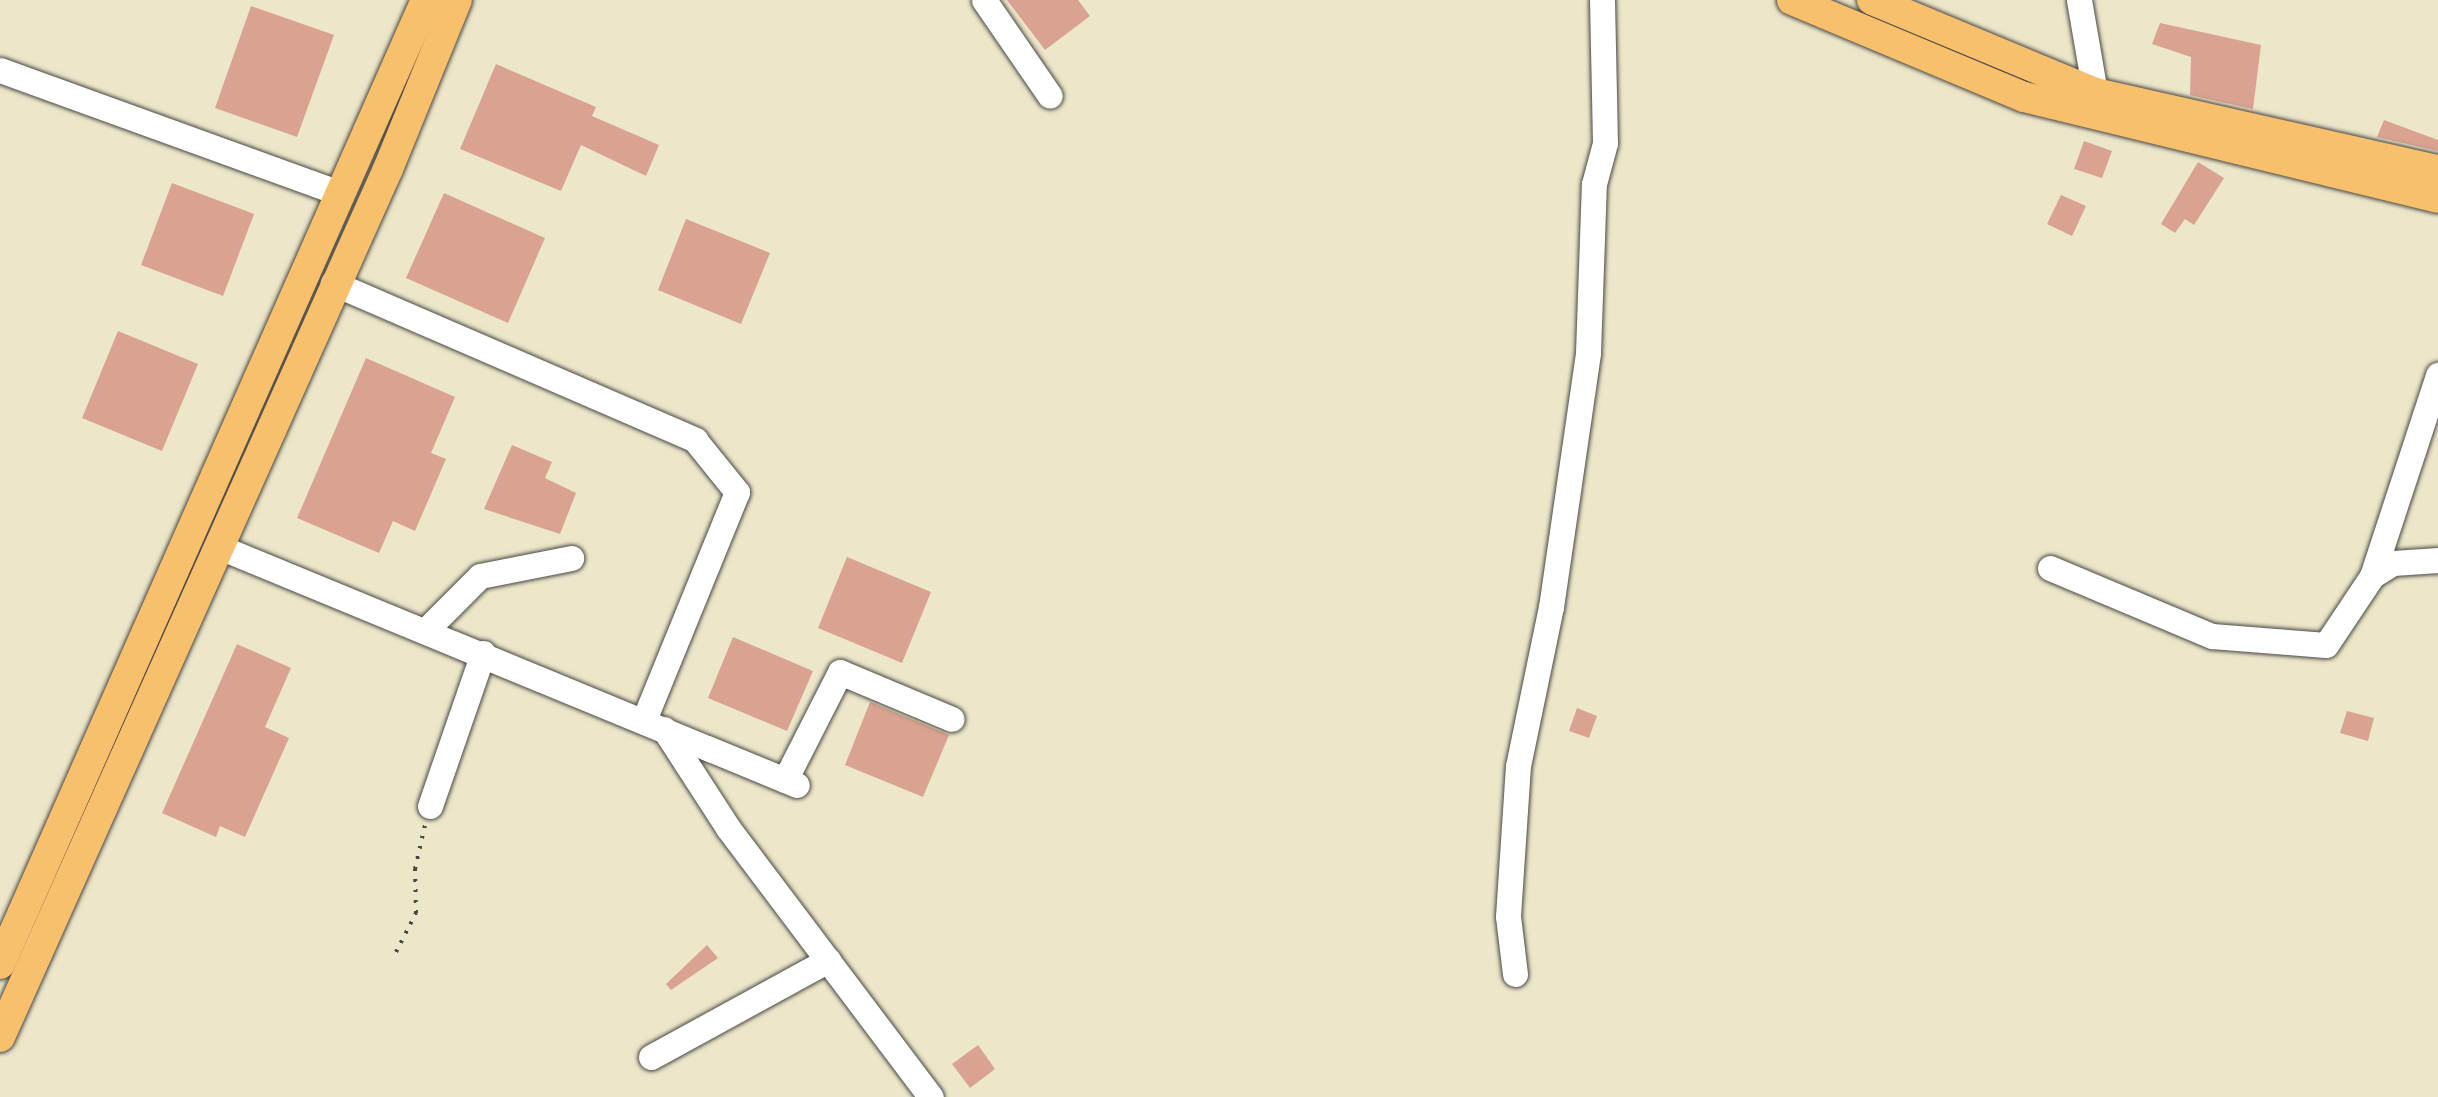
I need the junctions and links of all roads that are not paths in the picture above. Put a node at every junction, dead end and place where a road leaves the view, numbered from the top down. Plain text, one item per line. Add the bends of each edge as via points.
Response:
1 (426, 0) edge
2 (457, 0) edge
3 (984, 0) edge
4 (1602, 0) edge
5 (1792, 0) edge
6 (1872, 0) edge
7 (2079, 0) edge
8 (0, 70) edge
9 (1050, 96) dead end
10 (2088, 102) junction
11 (2438, 170) edge
12 (340, 193) junction
13 (2438, 198) edge
14 (333, 284) junction
15 (2438, 375) edge
16 (217, 546) junction
17 (571, 558) dead end
18 (2438, 560) edge
19 (2050, 568) dead end
20 (2372, 576) junction
21 (426, 630) junction
22 (483, 654) junction
23 (952, 719) dead end
24 (654, 724) junction
25 (430, 806) road end
26 (828, 960) junction
27 (0, 964) edge
28 (1514, 974) dead end
29 (0, 1037) edge
30 (651, 1057) dead end
31 (931, 1097) edge

1 - 12 main road
2 - 14 main road
3 - 9 street
4 - 28 street via 1606,142 1594,184 1588,353 1551,606 1518,766 1508,916
5 - 10 main road via 2024,97
6 - 10 main road
7 - 10 street
8 - 12 street
10 - 11 main road
10 - 13 main road
12 - 27 main road
14 - 16 main road
14 - 24 street via 696,440 737,492
15 - 20 street
16 - 21 street
16 - 29 main road
17 - 21 street via 480,576
18 - 20 street via 2393,563
19 - 20 street via 2212,636 2326,645
21 - 22 street
22 - 24 street
22 - 25 street
23 - 24 street via 840,672 791,783
24 - 26 street
26 - 30 street
26 - 31 street

